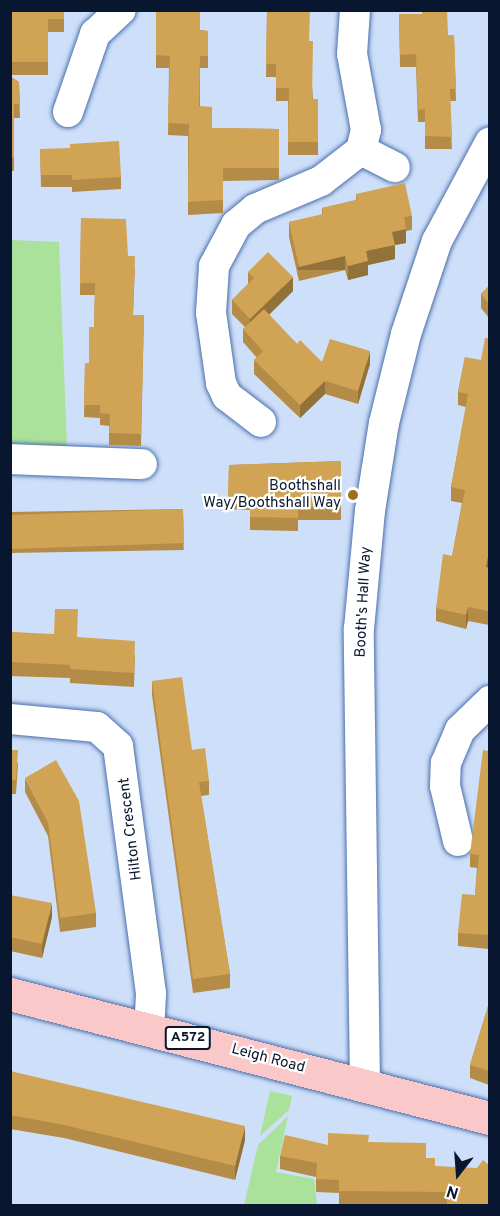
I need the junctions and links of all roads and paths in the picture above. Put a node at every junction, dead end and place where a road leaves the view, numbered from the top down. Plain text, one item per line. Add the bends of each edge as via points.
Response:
1 (121, 10) edge
2 (355, 10) edge
3 (68, 112) dead end
4 (489, 142) edge
5 (361, 150) junction
6 (395, 167) dead end
7 (261, 422) dead end
8 (10, 459) edge
9 (142, 464) dead end
10 (489, 701) edge
11 (10, 719) edge
12 (459, 841) dead end
13 (10, 994) edge
14 (149, 1028) junction
15 (365, 1084) junction
16 (489, 1118) edge

1 - 3 street via 95,34 91,77
2 - 5 street via 352,54 366,130
4 - 15 street, Booth's Hall Way via 437,241 406,334 384,423 370,511 359,629
5 - 6 street
5 - 7 street via 310,188 255,209 236,225 223,245 210,288 221,383 219,404
8 - 9 street
10 - 12 street via 460,729 446,763 445,786
11 - 14 street, Hilton Crescent via 97,727 118,746 151,994
13 - 14 main road, Leigh Road / A572
14 - 15 main road, Leigh Road / A572
15 - 16 main road, Leigh Road / A572

